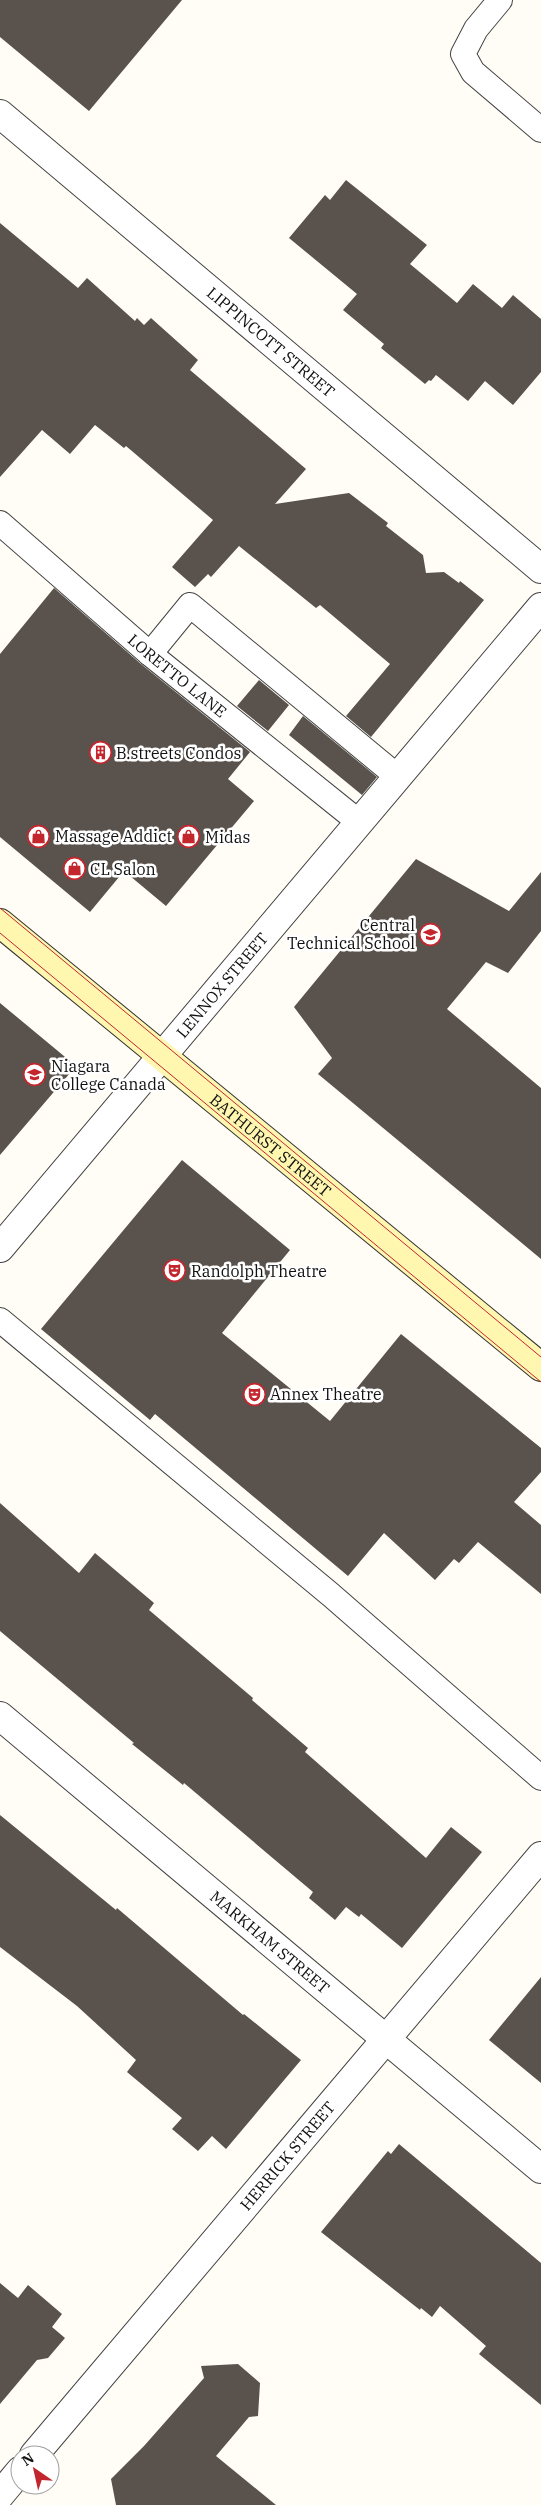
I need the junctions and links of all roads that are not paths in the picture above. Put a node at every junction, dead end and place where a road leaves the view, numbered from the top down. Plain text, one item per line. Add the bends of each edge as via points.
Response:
1 (500, 0) edge
2 (0, 114) edge
3 (541, 130) edge
4 (0, 523) edge
5 (541, 569) edge
6 (541, 608) edge
7 (150, 654) junction
8 (398, 777) junction
9 (360, 822) junction
10 (0, 923) edge
11 (162, 1057) junction
12 (0, 1248) edge
13 (0, 1320) edge
14 (541, 1367) edge
15 (0, 1716) edge
16 (541, 1778) edge
17 (541, 1856) edge
18 (386, 2039) junction
19 (541, 2169) edge
20 (42, 2445) edge
21 (10, 2483) edge
22 (0, 2495) edge

1 - 3 lane via 476,29 463,54 473,72
2 - 5 street, LIPPINCOTT STREET
4 - 7 lane, LORETTO LANE
6 - 8 street, LENNOX STREET
7 - 8 lane via 190,605
7 - 9 lane, LORETTO LANE
8 - 9 street, LENNOX STREET
9 - 11 street, LENNOX STREET
10 - 11 main road, BATHURST STREET
11 - 12 street, LENNOX STREET
11 - 14 main road, BATHURST STREET
13 - 16 lane via 331,1595
15 - 18 street, MARKHAM STREET
17 - 18 street, HERRICK STREET
18 - 19 street, MARKHAM STREET
18 - 20 street, HERRICK STREET
21 - 22 street

